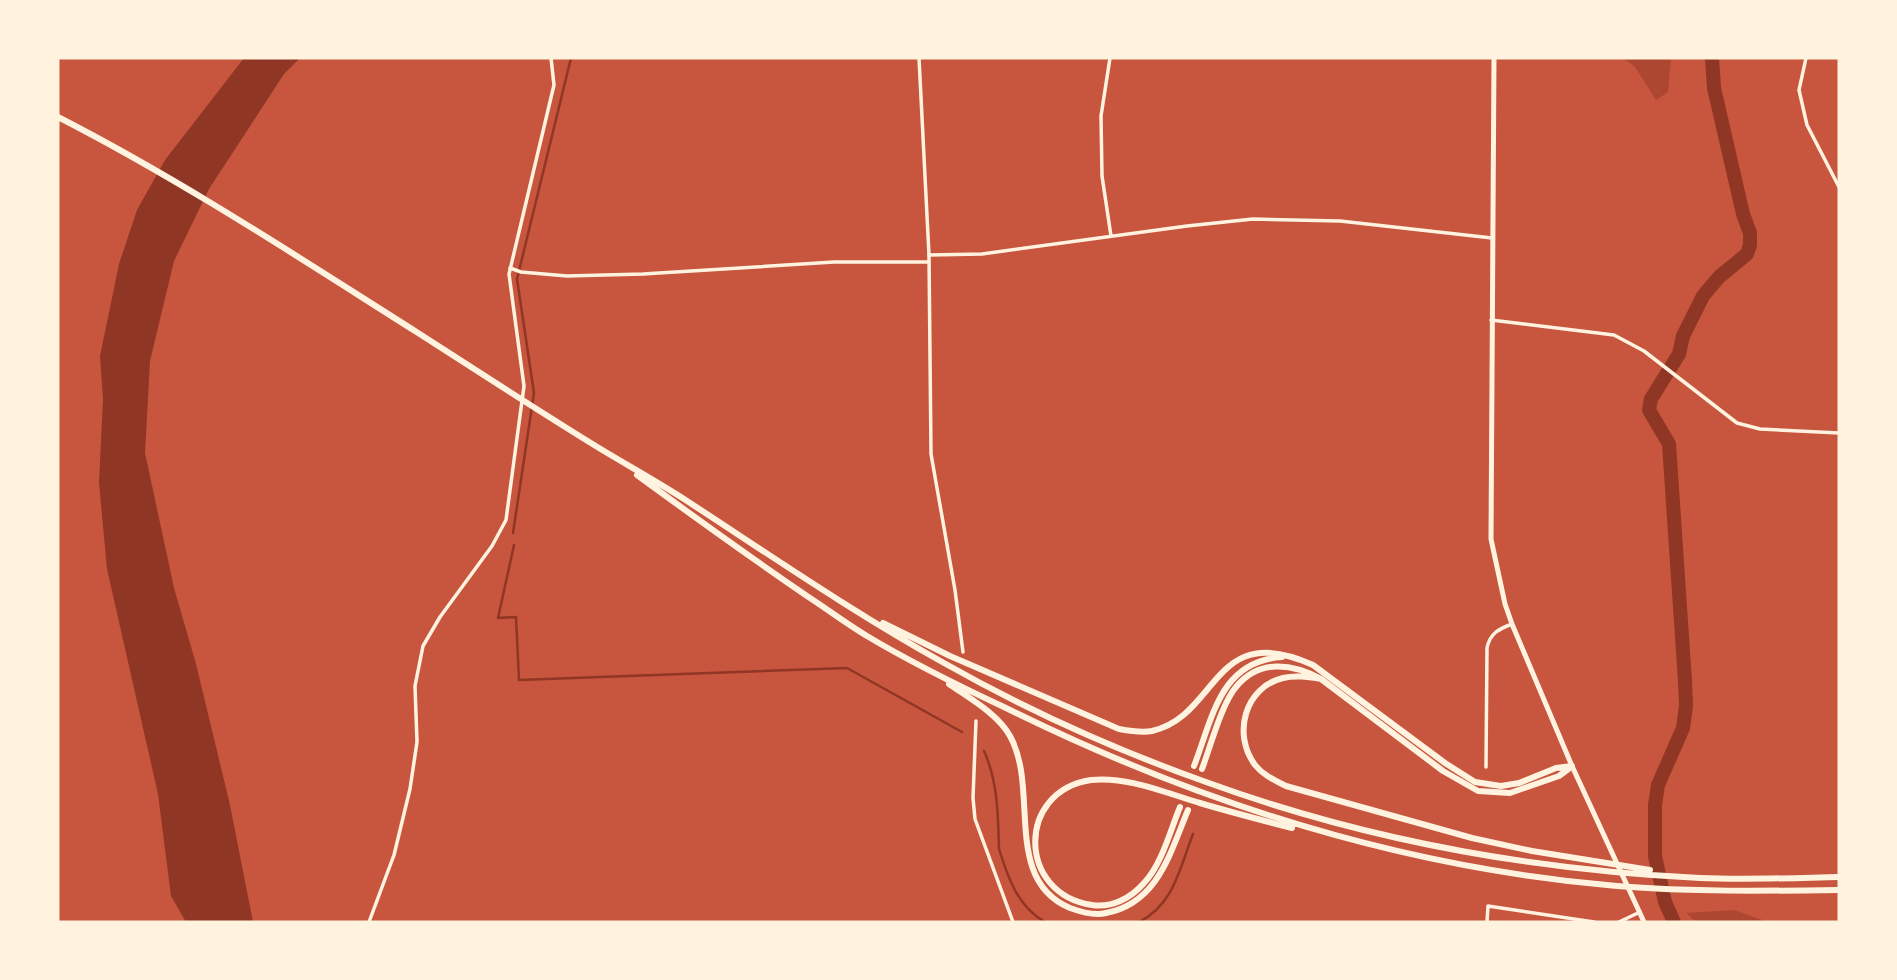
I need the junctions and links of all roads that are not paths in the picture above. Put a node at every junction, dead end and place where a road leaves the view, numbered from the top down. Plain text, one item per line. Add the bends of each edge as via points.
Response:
1 (551, 58) edge
2 (919, 58) edge
3 (1110, 58) edge
4 (1494, 58) edge
5 (1806, 58) edge
6 (58, 117) edge
7 (1839, 187) edge
8 (1111, 236) junction
9 (1492, 238) junction
10 (929, 255) junction
11 (928, 262) junction
12 (510, 268) junction
13 (1490, 320) junction
14 (1839, 433) edge
15 (601, 449) junction
16 (835, 598) junction
17 (1512, 624) junction
18 (963, 652) dead end
19 (1294, 656) junction
20 (938, 675) junction
21 (1321, 678) junction
22 (976, 721) dead end
23 (1194, 766) dead end
24 (1572, 766) junction
25 (1486, 767) dead end
26 (1202, 769) dead end
27 (1180, 807) dead end
28 (1188, 810) dead end
29 (1359, 842) junction
30 (1606, 867) junction
31 (1839, 877) edge
32 (1839, 890) edge
33 (1640, 912) junction
34 (369, 922) edge
35 (1013, 922) edge
36 (1487, 922) edge
37 (1594, 922) edge
38 (1619, 922) edge
39 (1644, 922) edge

1 - 12 street via 554,85
2 - 10 street
3 - 8 street via 1101,116 1102,176
4 - 9 main road
5 - 7 street via 1800,90 1807,125
6 - 15 highway via 272,240
8 - 9 street via 1254,219 1340,221
8 - 10 street via 982,254
9 - 13 main road
10 - 11 street
11 - 12 street via 834,262 643,274 567,275
11 - 18 street via 931,454
12 - 34 street via 524,386 506,520 423,646 415,686 417,742 405,815
13 - 14 street via 1608,334 1651,356 1737,423 1752,428
13 - 17 main road via 1491,539
15 - 16 highway
15 - 20 highway via 865,635
16 - 19 highway via 962,662 1096,720 1136,732 1170,725 1216,677 1243,658 1272,652
16 - 30 highway via 982,683 1084,732 1206,782 1300,813 1428,845 1503,859
17 - 24 main road
17 - 25 street via 1496,630 1487,648
19 - 23 highway via 1251,664 1232,678
19 - 24 highway via 1330,676 1475,782 1501,786
20 - 28 highway via 1009,733 1023,768 1028,859 1046,893 1061,904 1101,914 1134,903 1159,875
20 - 29 highway via 1078,744 1161,778
21 - 24 highway via 1443,771 1478,791 1510,793 1559,776
21 - 26 highway via 1287,665 1264,667 1250,675 1235,688
21 - 30 highway via 1282,678 1268,684 1250,702 1244,738 1255,765 1266,776 1286,786 1472,838
22 - 35 street via 975,819
24 - 33 main road
27 - 29 highway via 1145,882 1120,902 1080,903 1063,896 1041,870 1035,834 1040,816 1061,792 1091,780 1128,782 1237,814
29 - 32 highway via 1503,871 1614,885 1748,892
30 - 31 highway via 1701,878
33 - 38 street
33 - 39 main road
36 - 37 street via 1488,906

